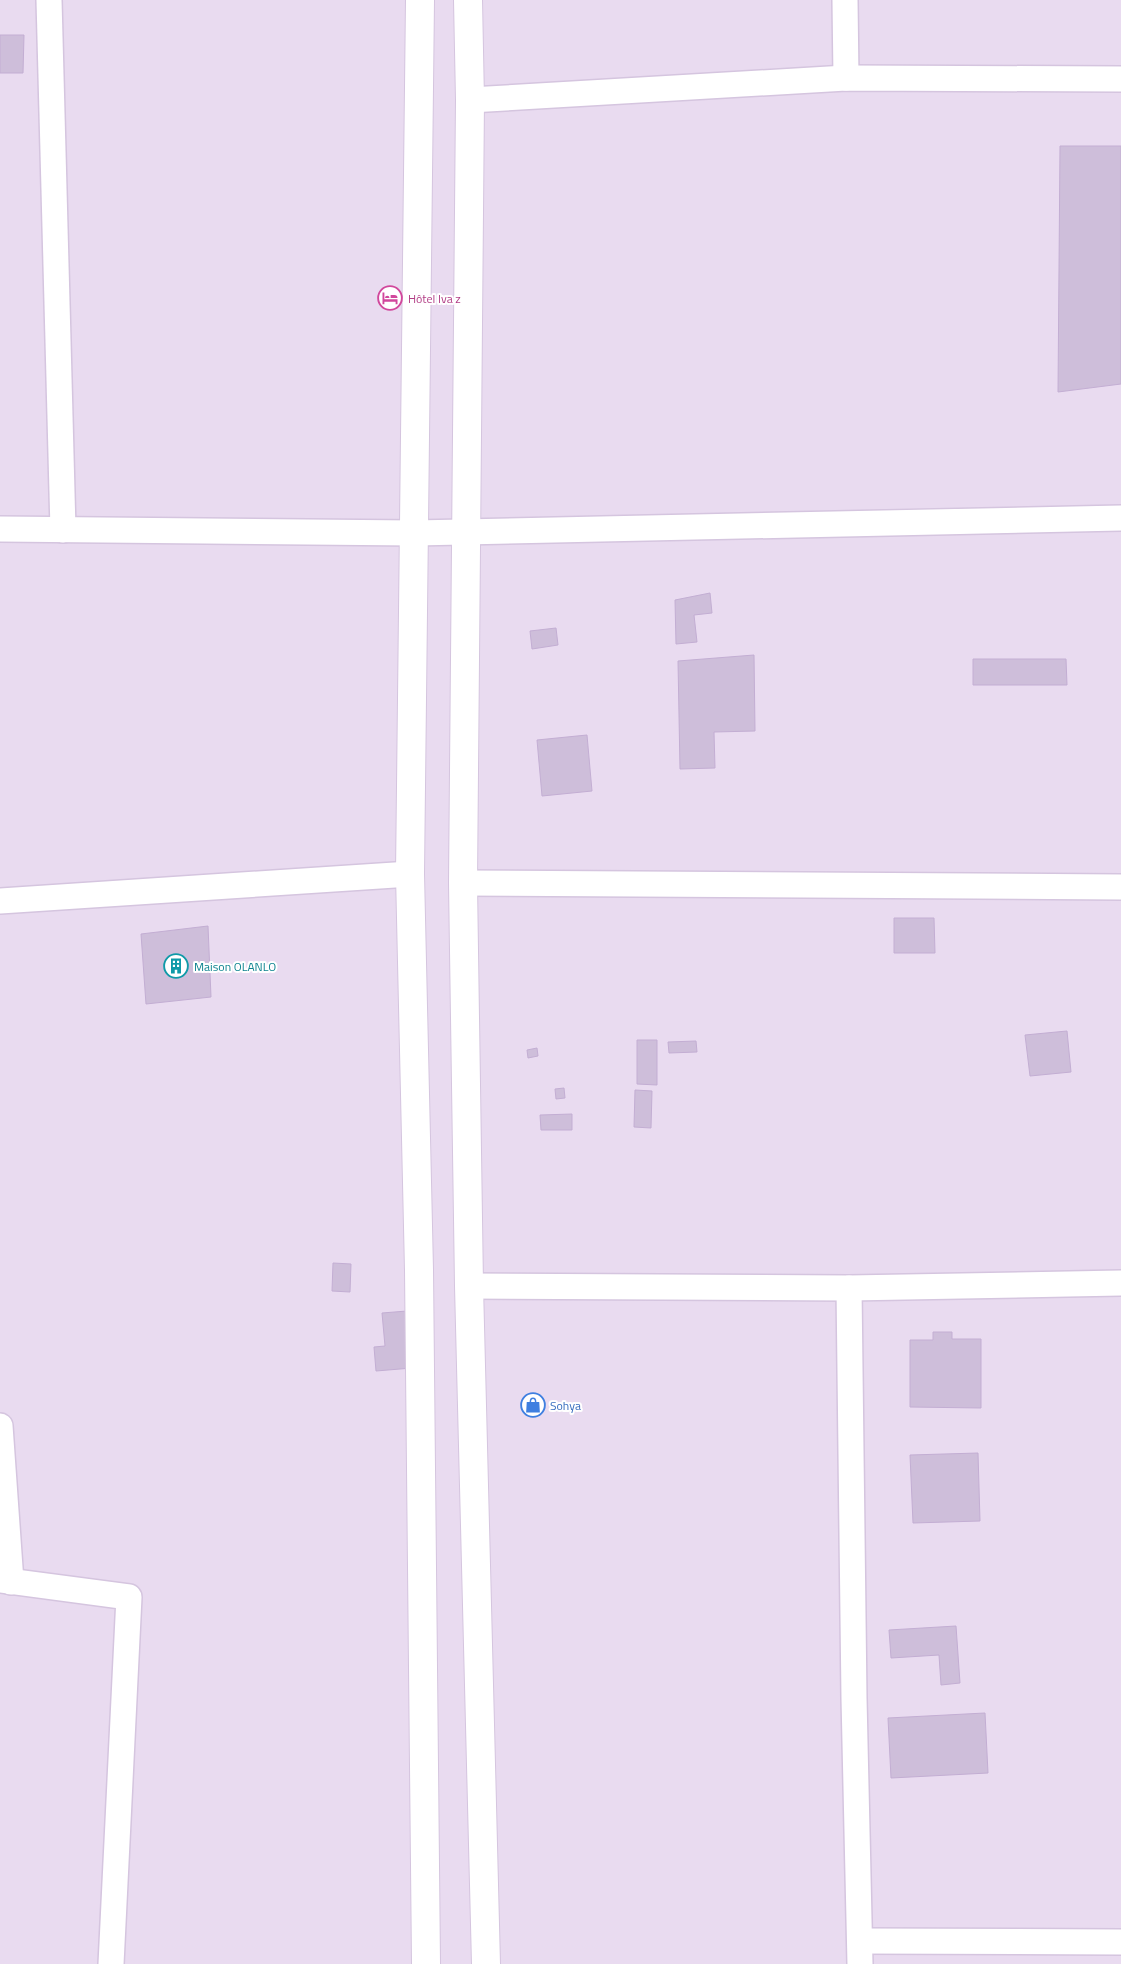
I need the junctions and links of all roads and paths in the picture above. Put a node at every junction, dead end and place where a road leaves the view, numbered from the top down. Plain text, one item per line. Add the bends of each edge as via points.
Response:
1 (49, 0) edge
2 (420, 0) edge
3 (468, 0) edge
4 (845, 0) edge
5 (846, 78) junction
6 (1121, 79) edge
7 (470, 100) junction
8 (1121, 518) edge
9 (0, 529) edge
10 (63, 530) junction
11 (467, 532) junction
12 (415, 533) junction
13 (410, 874) junction
14 (463, 883) junction
15 (1121, 886) edge
16 (0, 901) edge
17 (1121, 1283) edge
18 (469, 1286) junction
19 (849, 1288) junction
20 (0, 1426) edge
21 (6, 1581) edge
22 (1121, 1942) edge
23 (861, 1952) edge
24 (111, 1964) edge
25 (426, 1964) edge
26 (486, 1964) edge

1 - 10 street
2 - 12 street
3 - 7 street
4 - 5 street
5 - 6 street
5 - 7 street
7 - 11 street
8 - 11 street
9 - 10 street
10 - 12 street
11 - 12 street
11 - 14 street
12 - 13 street
13 - 16 street
13 - 25 street via 419,1270
14 - 15 street
14 - 18 street
17 - 19 street
18 - 19 street
18 - 26 street
19 - 23 street
20 - 21 street
21 - 24 street via 128,1597
22 - 23 street

